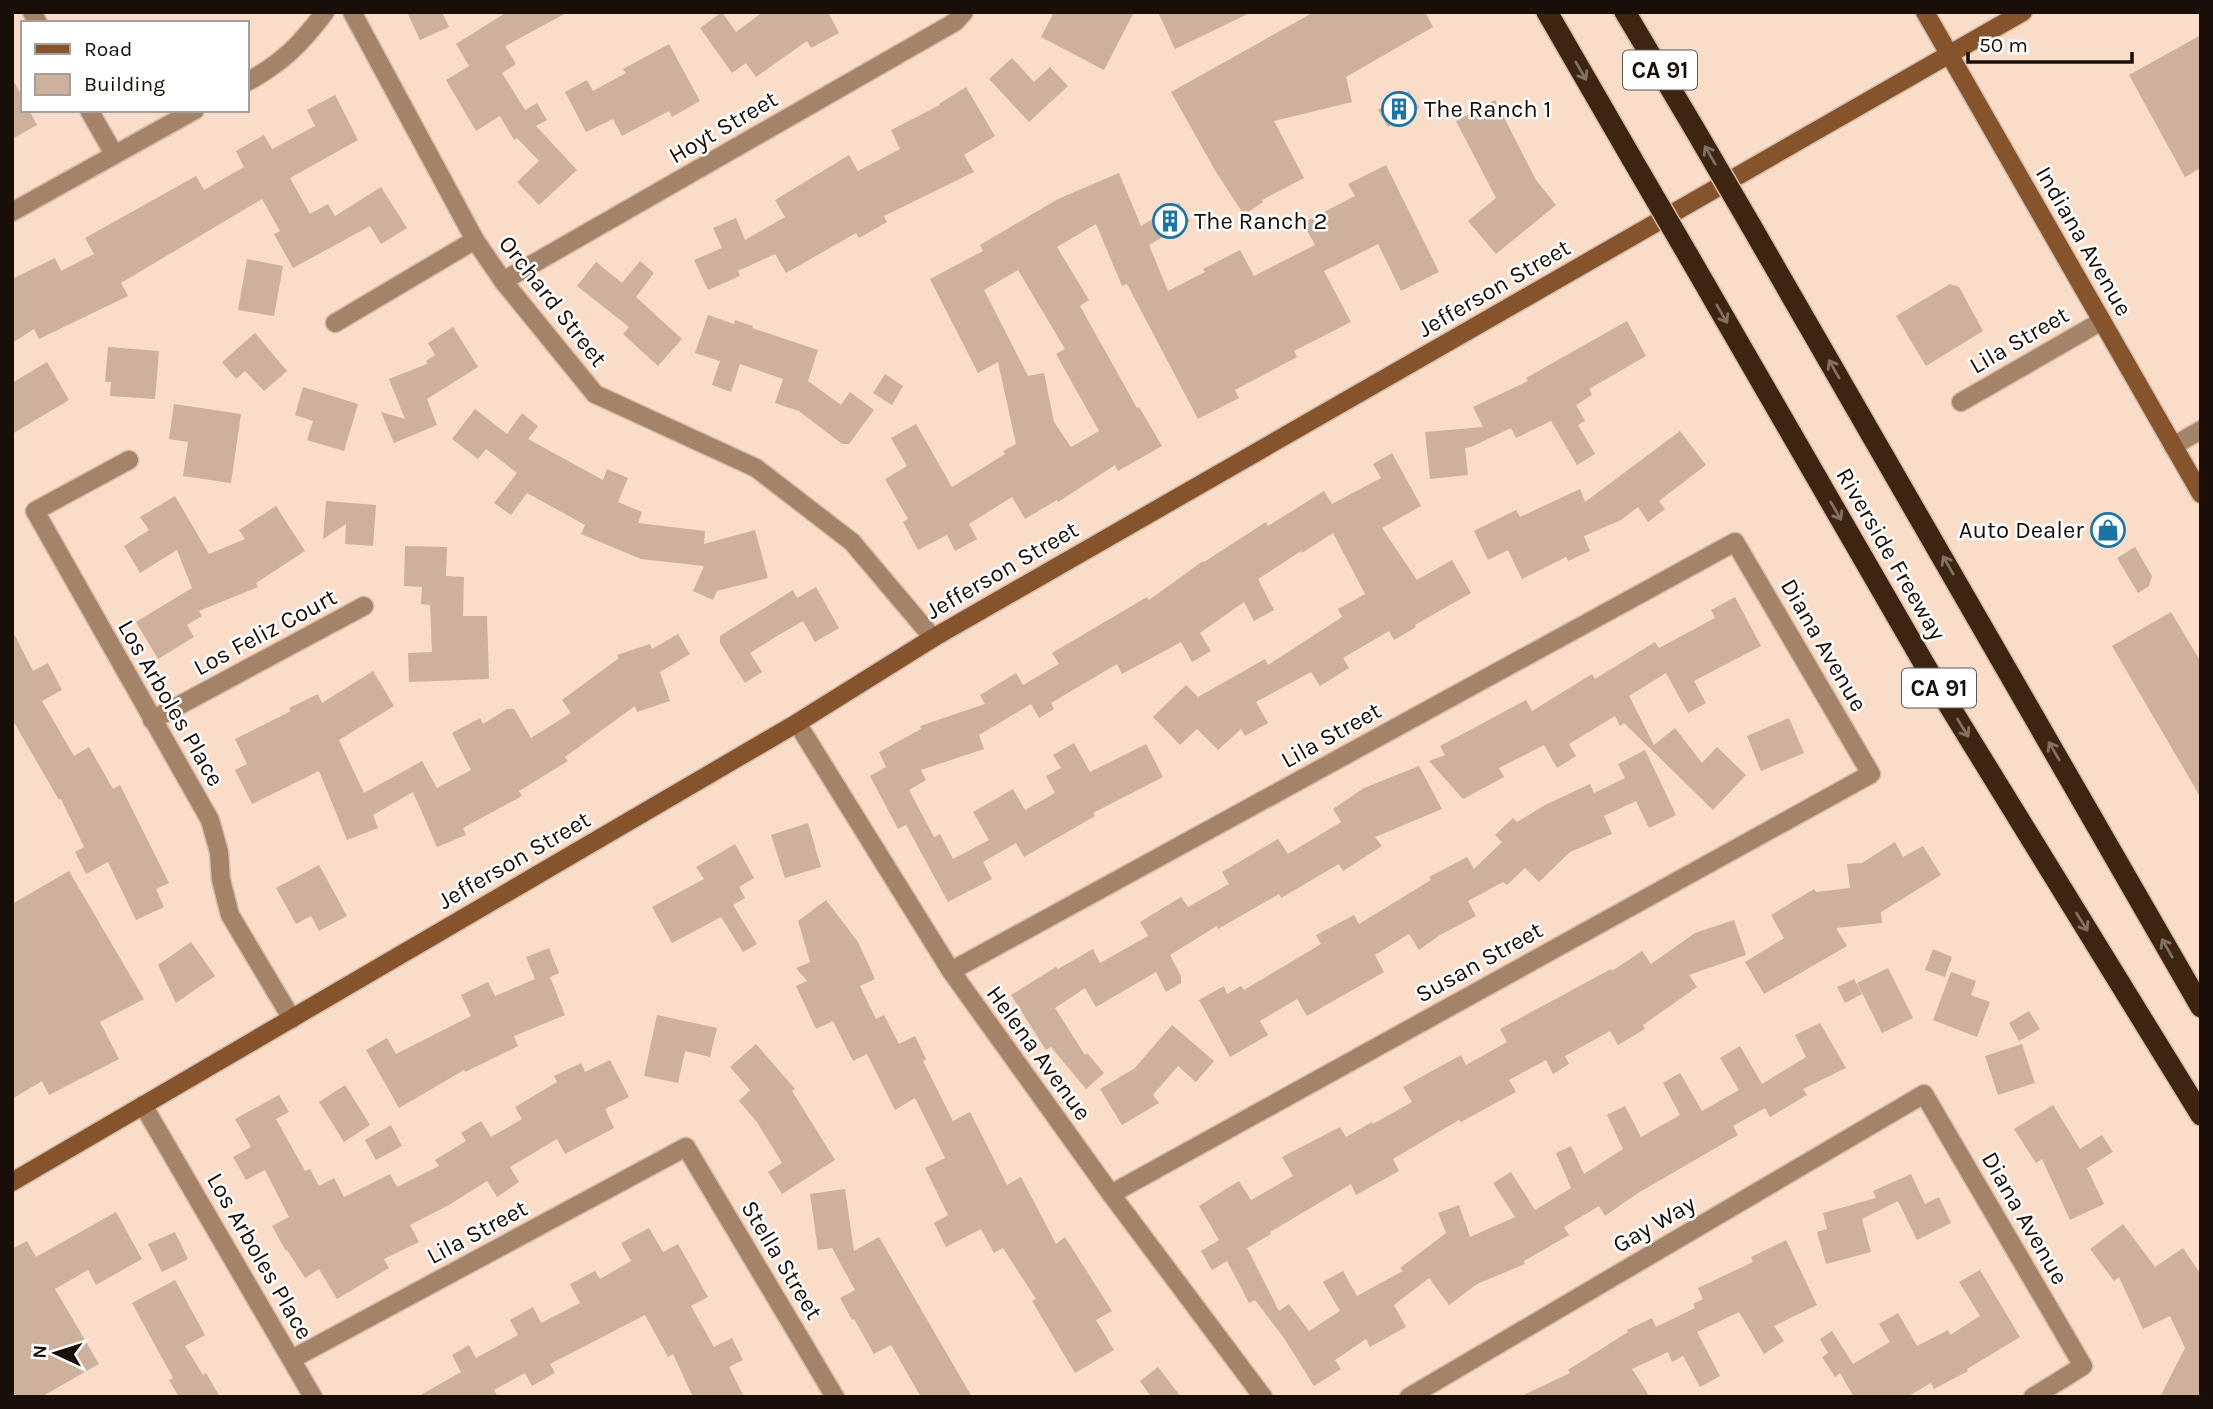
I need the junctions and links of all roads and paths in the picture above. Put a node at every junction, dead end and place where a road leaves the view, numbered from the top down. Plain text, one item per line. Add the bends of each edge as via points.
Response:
1 (325, 12) edge
2 (352, 12) edge
3 (964, 12) edge
4 (1547, 12) edge
5 (1625, 12) edge
6 (1925, 12) edge
7 (2023, 12) edge
8 (1949, 54) junction
9 (248, 81) edge
10 (90, 112) edge
11 (191, 112) edge
12 (114, 154) junction
13 (12, 212) edge
14 (475, 240) junction
15 (503, 281) junction
16 (2102, 321) junction
17 (335, 323) dead end
18 (1961, 402) dead end
19 (2201, 430) edge
20 (2174, 446) junction
21 (128, 460) dead end
22 (2201, 494) edge
23 (1735, 542) joint
24 (364, 606) dead end
25 (933, 638) junction
26 (152, 720) junction
27 (797, 723) junction
28 (1871, 774) joint
29 (951, 971) junction
30 (2201, 1007) edge
31 (292, 1019) junction
32 (1924, 1094) joint
33 (143, 1105) junction
34 (2201, 1115) edge
35 (686, 1147) joint
36 (12, 1182) edge
37 (1111, 1194) junction
38 (292, 1359) junction
39 (313, 1397) edge
40 (835, 1397) edge
41 (1263, 1397) edge
42 (1409, 1397) edge
43 (2033, 1397) edge

1 - 9 street via 291,53
2 - 14 street, Orchard Street
3 - 15 street, Hoyt Street via 955,22
4 -> 34 highway, Riverside Freeway / CA 91, bridge via 1937,686
30 -> 5 highway, Riverside Freeway / CA 91, bridge
6 - 8 street, Indiana Avenue
7 - 8 street, Jefferson Street
8 - 16 street, Indiana Avenue
8 - 25 street, Jefferson Street
10 - 12 street
11 - 12 street
12 - 13 street
14 - 15 street, Orchard Street
14 - 17 street
15 - 25 street, Orchard Street via 595,394 757,468 852,542
16 - 18 street, Lila Street
16 - 20 street, Indiana Avenue
19 - 20 street
20 - 22 street, Indiana Avenue
21 - 26 street, Los Arboles Place via 35,511
23 - 28 street, Diana Avenue
23 - 29 street, Lila Street
24 - 26 street, Los Feliz Court
25 - 27 street, Jefferson Street
26 - 31 street, Los Arboles Place via 210,820 230,915
27 - 29 street, Helena Avenue
27 - 31 street, Jefferson Street
28 - 37 street, Susan Street
29 - 37 street, Helena Avenue
31 - 33 street, Jefferson Street
32 - 42 street, Gay Way
32 - 43 street, Diana Avenue via 2083,1366
33 - 36 street, Jefferson Street
33 - 38 street, Los Arboles Place
35 - 38 street, Lila Street
35 - 40 street, Stella Street
37 - 41 street, Helena Avenue
38 - 39 street, Los Arboles Place

